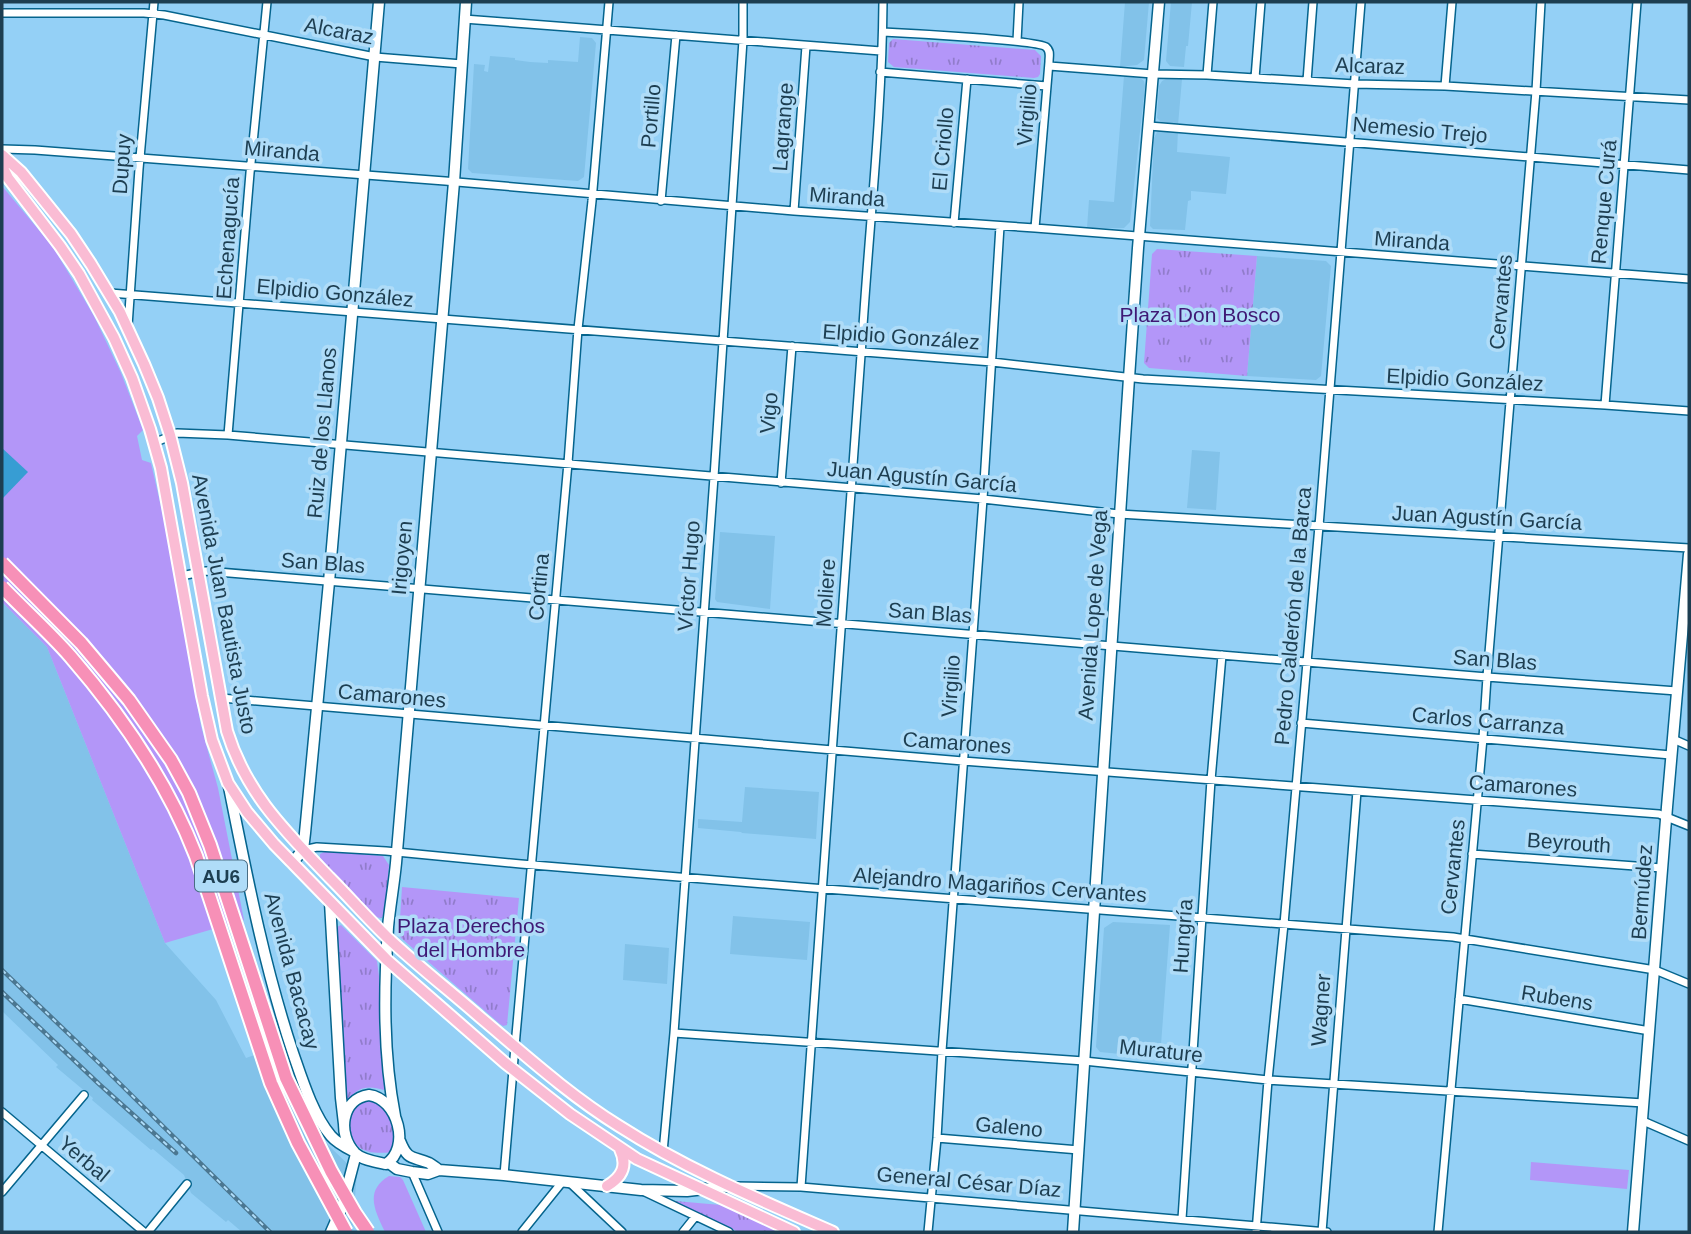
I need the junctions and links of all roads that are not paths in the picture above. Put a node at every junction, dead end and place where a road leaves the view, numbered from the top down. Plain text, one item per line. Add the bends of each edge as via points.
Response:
1 (154, 2) edge
2 (267, 2) edge
3 (379, 2) edge
4 (466, 2) edge
5 (609, 2) edge
6 (743, 2) edge
7 (883, 2) edge
8 (1019, 2) edge
9 (1159, 2) edge
10 (1213, 2) edge
11 (1261, 2) edge
12 (1313, 2) edge
13 (1361, 2) edge
14 (1452, 2) edge
15 (1541, 2) edge
16 (1637, 2) edge
17 (2, 13) edge
18 (152, 13) junction
19 (464, 19) junction
20 (607, 29) junction
21 (883, 32) junction
22 (264, 35) junction
23 (676, 35) junction
24 (743, 40) junction
25 (1017, 41) junction
26 (806, 46) junction
27 (881, 51) junction
28 (375, 57) junction
29 (462, 64) junction
30 (1049, 66) junction
31 (880, 72) junction
32 (1153, 74) junction
33 (1207, 75) junction
34 (1255, 78) junction
35 (967, 79) junction
36 (1307, 81) junction
37 (1355, 85) junction
38 (1047, 86) junction
39 (1445, 86) junction
40 (1536, 91) junction
41 (1630, 97) junction
42 (1689, 100) edge
43 (1149, 126) junction
44 (1350, 142) junction
45 (2, 149) edge
46 (2, 155) edge
47 (1530, 157) junction
48 (140, 158) junction
49 (1624, 165) junction
50 (2, 166) edge
51 (251, 166) junction
52 (1689, 170) edge
53 (364, 175) junction
54 (453, 182) junction
55 (592, 194) junction
56 (661, 201) junction
57 (733, 206) junction
58 (794, 211) junction
59 (871, 217) junction
60 (954, 223) junction
61 (1000, 226) junction
62 (1035, 228) junction
63 (1139, 237) junction
64 (1341, 253) junction
65 (1521, 266) junction
66 (1616, 273) junction
67 (1689, 279) edge
68 (110, 293) junction
69 (130, 294) junction
70 (240, 303) junction
71 (352, 311) junction
72 (442, 319) junction
73 (128, 328) junction
74 (578, 329) junction
75 (724, 341) junction
76 (792, 346) junction
77 (861, 352) junction
78 (992, 362) junction
79 (1129, 378) junction
80 (1330, 390) junction
81 (1510, 401) junction
82 (1605, 405) junction
83 (1689, 411) edge
84 (170, 435) junction
85 (228, 435) junction
86 (155, 443) junction
87 (340, 444) junction
88 (430, 452) junction
89 (568, 463) junction
90 (714, 477) junction
91 (781, 482) junction
92 (851, 488) junction
93 (983, 499) junction
94 (1119, 514) junction
95 (1319, 526) junction
96 (1499, 537) junction
97 (1689, 548) edge
98 (1689, 554) edge
99 (2, 563) edge
100 (198, 572) junction
101 (181, 576) junction
102 (329, 582) junction
103 (2, 587) edge
104 (419, 587) junction
105 (555, 600) junction
106 (704, 612) junction
107 (841, 624) junction
108 (972, 634) junction
109 (1110, 645) junction
110 (1222, 655) junction
111 (1307, 662) junction
112 (1685, 668) edge
113 (1487, 677) junction
114 (1677, 691) junction
115 (221, 698) junction
116 (317, 707) junction
117 (408, 714) junction
118 (1301, 723) junction
119 (544, 726) junction
120 (1483, 738) junction
121 (695, 739) junction
122 (1673, 739) junction
123 (1689, 746) edge
124 (831, 750) junction
125 (1671, 755) junction
126 (963, 761) junction
127 (1103, 771) junction
128 (1211, 780) junction
129 (228, 783) junction
130 (1296, 786) junction
131 (1357, 791) junction
132 (1477, 800) junction
133 (1666, 816) junction
134 (1689, 826) edge
135 (303, 850) junction
136 (396, 852) junction
137 (1472, 854) junction
138 (292, 863) junction
139 (532, 865) junction
140 (1662, 868) junction
141 (684, 877) junction
142 (821, 889) junction
143 (953, 899) junction
144 (330, 902) junction
145 (1094, 910) junction
146 (1202, 918) junction
147 (1284, 924) junction
148 (1345, 928) junction
149 (388, 938) junction
150 (1464, 938) junction
151 (387, 960) junction
152 (1655, 970) junction
153 (1688, 981) edge
154 (1459, 999) junction
155 (1650, 1031) junction
156 (674, 1033) junction
157 (810, 1042) junction
158 (515, 1047) junction
159 (942, 1051) junction
160 (1084, 1060) junction
161 (514, 1070) junction
162 (1192, 1072) junction
163 (1268, 1080) junction
164 (1333, 1083) junction
165 (1451, 1091) junction
166 (84, 1095) dead end
167 (1644, 1103) junction
168 (2, 1112) edge
169 (395, 1116) junction
170 (1643, 1121) junction
171 (344, 1124) junction
172 (937, 1138) junction
173 (400, 1139) junction
174 (1689, 1140) edge
175 (41, 1145) junction
176 (620, 1149) junction
177 (1079, 1150) junction
178 (663, 1152) junction
179 (355, 1153) junction
180 (389, 1163) junction
181 (439, 1170) junction
182 (412, 1172) junction
183 (504, 1175) junction
184 (566, 1182) junction
185 (187, 1184) dead end
186 (607, 1186) junction
187 (730, 1186) junction
188 (802, 1187) junction
189 (641, 1190) junction
190 (702, 1190) junction
191 (2, 1192) edge
192 (932, 1197) junction
193 (1074, 1210) junction
194 (695, 1217) junction
195 (1182, 1219) junction
196 (1256, 1229) edge
197 (146, 1232) edge
198 (331, 1232) edge
199 (346, 1232) edge
200 (368, 1232) edge
201 (438, 1232) edge
202 (522, 1232) edge
203 (622, 1232) edge
204 (683, 1232) edge
205 (729, 1232) edge
206 (794, 1232) edge
207 (833, 1232) edge
208 (928, 1232) edge
209 (1073, 1232) edge
210 (1322, 1232) edge
211 (1327, 1232) edge
212 (1438, 1232) edge
213 (1633, 1232) edge

1 - 18 street, Dupuy
2 - 22 street, Echenagucía
3 - 28 street, Ruiz de los Llanos
4 - 19 street, Irigoyen
5 - 20 street, Cortina
6 - 24 street, Víctor Hugo
7 - 21 street, Moliere
8 - 25 street
9 - 32 street, Avenida Lope de Vega
10 - 33 street
11 - 34 street
12 - 36 street
13 - 37 street, Pedro Calderón de la Barca
14 - 39 street
15 - 40 street, Cervantes
16 - 41 street, Renque Curá
17 - 18 street, Alcaraz
18 - 22 street, Alcaraz
18 - 48 street, Dupuy
19 - 20 street
19 - 29 street, Irigoyen
20 - 23 street
20 - 55 street, Cortina
21 - 25 street
21 - 27 street, Moliere
22 - 28 street, Alcaraz
22 - 51 street, Echenagucía
23 - 24 street
23 - 56 street, Portillo
24 - 26 street
24 - 57 street, Víctor Hugo
25 - 30 street, Virgilio via 1048,48
26 - 27 street
26 - 58 street, Lagrange
27 - 31 street, Moliere
28 - 29 street, Alcaraz
28 - 53 street, Ruiz de los Llanos
29 - 54 street, Irigoyen
30 - 32 street, Alcaraz
30 - 38 street, Virgilio
31 - 35 street
31 - 59 street, Moliere
32 - 33 street, Alcaraz
32 - 43 street, Avenida Lope de Vega
33 - 34 street, Alcaraz
34 - 36 street, Alcaraz
35 - 38 street
35 - 60 street, El Criollo
36 - 37 street, Alcaraz
37 - 39 street, Alcaraz
37 - 44 street, Pedro Calderón de la Barca
38 - 62 street, Virgilio
39 - 40 street, Alcaraz
40 - 41 street, Alcaraz
40 - 47 street, Cervantes
41 - 42 street, Alcaraz
41 - 49 street, Renque Curá
43 - 44 street, Nemesio Trejo
43 - 63 street, Avenida Lope de Vega
44 - 47 street, Nemesio Trejo
44 - 64 street, Pedro Calderón de la Barca
45 - 48 street, Miranda
46 - 68 main road, Avenida Juan Bautista Justo via 71,234
47 - 49 street, Nemesio Trejo
47 - 65 street, Cervantes
48 - 51 street, Miranda
48 - 69 street, Dupuy
49 - 52 street, Nemesio Trejo
49 - 66 street, Renque Curá
50 - 86 main road, Avenida Juan Bautista Justo via 94,299 123,358
51 - 53 street, Miranda
51 - 70 street, Echenagucía
53 - 54 street, Miranda
53 - 71 street, Ruiz de los Llanos
54 - 55 street, Miranda
54 - 72 street, Irigoyen
55 - 56 street, Miranda
55 - 74 street, Cortina
56 - 57 street, Miranda
57 - 58 street, Miranda
57 - 75 street, Víctor Hugo
58 - 59 street, Miranda
59 - 60 street, Miranda
59 - 77 street, Moliere
60 - 61 street, Miranda
61 - 62 street, Miranda
61 - 78 street, Virgilio
62 - 63 street, Miranda
63 - 64 street, Miranda
63 - 79 street, Avenida Lope de Vega
64 - 65 street, Miranda
64 - 80 street, Pedro Calderón de la Barca
65 - 66 street, Miranda
65 - 81 street, Cervantes
66 - 67 street, Miranda
66 - 82 street, Renque Curá
68 - 69 street, Elpidio González
68 - 73 main road, Avenida Juan Bautista Justo
69 - 70 street, Elpidio González
69 - 73 street, Dupuy
70 - 71 street, Elpidio González
70 - 85 street, Echenagucía
71 - 72 street, Elpidio González
71 - 87 street, Ruiz de los Llanos
72 - 74 street, Elpidio González
72 - 88 street, Irigoyen
73 - 84 main road, Avenida Juan Bautista Justo
74 - 75 street, Elpidio González
74 - 89 street, Cortina
75 - 76 street, Elpidio González
75 - 90 street, Víctor Hugo
76 - 77 street, Elpidio González
76 - 91 street, Vigo
77 - 78 street, Elpidio González
77 - 92 street, Moliere
78 - 79 street, Elpidio González
78 - 93 street, Virgilio
79 - 80 street, Elpidio González
79 - 94 street, Avenida Lope de Vega
80 - 81 street, Elpidio González
80 - 95 street, Pedro Calderón de la Barca
81 - 82 street, Elpidio González
81 - 96 street, Cervantes
82 - 83 street, Elpidio González
84 - 85 street, Juan Agustín García
84 - 86 street, Juan Agustín García
84 - 100 main road, Avenida Juan Bautista Justo
85 - 87 street, Juan Agustín García
86 - 101 main road, Avenida Juan Bautista Justo
87 - 88 street, Juan Agustín García
87 - 102 street, Ruiz de los Llanos
88 - 89 street, Juan Agustín García
88 - 104 street, Irigoyen
89 - 90 street, Juan Agustín García
89 - 105 street, Cortina
90 - 91 street, Juan Agustín García
90 - 106 street, Víctor Hugo
91 - 92 street, Juan Agustín García
92 - 93 street, Juan Agustín García
92 - 107 street, Moliere
93 - 94 street, Juan Agustín García
93 - 108 street, Virgilio
94 - 95 street, Juan Agustín García
94 - 109 street, Avenida Lope de Vega
95 - 96 street, Juan Agustín García
95 - 111 street, Pedro Calderón de la Barca
96 - 97 street, Juan Agustín García
96 - 113 street, Cervantes
98 - 112 street, Bermúdez
99 - 200 highway, AU6, bridge via 81,643 129,700 189,793 286,1078 331,1171
100 - 101 street, San Blas
100 - 102 street, San Blas
100 - 115 main road, Avenida Juan Bautista Justo
101 - 129 main road, Avenida Juan Bautista Justo via 208,725
102 - 104 street, San Blas
102 - 116 street, Ruiz de los Llanos
103 - 199 highway, AU6, bridge via 69,654 116,712 172,801 196,856 271,1083
104 - 105 street, San Blas
104 - 117 street, Irigoyen
105 - 106 street, San Blas
105 - 119 street, Cortina
106 - 107 street, San Blas
106 - 121 street, Víctor Hugo
107 - 108 street, San Blas
107 - 124 street, Moliere
108 - 109 street, San Blas
108 - 126 street, Virgilio
109 - 110 street, San Blas
109 - 127 street, Avenida Lope de Vega
110 - 111 street, San Blas
110 - 128 street, Hungría
111 - 113 street, San Blas
111 - 118 street, Pedro Calderón de la Barca
112 - 114 street, Bermúdez
113 - 114 street, San Blas
113 - 120 street, Cervantes
114 - 122 street, Bermúdez
115 - 116 street, Camarones
115 - 135 main road, Avenida Juan Bautista Justo via 230,741 244,773 267,809
116 - 117 street, Camarones
116 - 135 street, Ruiz de los Llanos
117 - 119 street, Camarones
117 - 136 street, Irigoyen
118 - 120 street, Carlos Carranza
118 - 130 street, Pedro Calderón de la Barca
119 - 121 street, Camarones
119 - 139 street, Cortina
120 - 125 street, Carlos Carranza
120 - 132 street, Cervantes
121 - 124 street, Camarones
121 - 141 street, Víctor Hugo
122 - 123 street
122 - 125 street, Bermúdez
124 - 126 street, Camarones
124 - 142 street, Moliere
125 - 133 street, Bermúdez
126 - 127 street, Camarones
126 - 143 street, Virgilio
127 - 128 street, Camarones
127 - 145 street, Avenida Lope de Vega
128 - 130 street, Camarones
128 - 146 street, Hungría
129 - 138 main road, Avenida Juan Bautista Justo via 254,822
129 - 179 street, Avenida Bacacay via 267,967 291,1047 321,1122 332,1138
130 - 131 street, Camarones
130 - 147 street, Pedro Calderón de la Barca
131 - 132 street, Camarones
131 - 148 street, Wagner
132 - 133 street, Camarones
132 - 137 street, Cervantes
133 - 134 street, Camarones
133 - 140 street, Bermúdez
135 - 136 street, Alejandro Magariños Cervantes
135 - 138 street
135 - 149 main road, Avenida Juan Bautista Justo
136 - 139 street, Alejandro Magariños Cervantes
136 - 149 street, Irigoyen
137 - 140 street, Beyrouth
137 - 150 street, Cervantes
138 - 144 main road, Avenida Juan Bautista Justo
139 - 141 street, Alejandro Magariños Cervantes
139 - 158 street, Cortina
140 - 152 street, Bermúdez
141 - 142 street, Alejandro Magariños Cervantes
141 - 156 street, Víctor Hugo
142 - 143 street, Alejandro Magariños Cervantes
142 - 157 street, Moliere
143 - 145 street, Alejandro Magariños Cervantes
143 - 159 street, Virgilio
144 - 151 main road, Avenida Juan Bautista Justo
144 - 171 street
145 - 146 street, Alejandro Magariños Cervantes
145 - 160 street, Avenida Lope de Vega
146 - 147 street, Alejandro Magariños Cervantes
146 - 162 street, Hungría
147 - 148 street, Alejandro Magariños Cervantes
147 - 163 street, Pedro Calderón de la Barca
148 - 150 street, Alejandro Magariños Cervantes
148 - 164 street, Wagner
149 - 151 street, Irigoyen
149 - 158 main road, Avenida Juan Bautista Justo
150 - 152 street, Alejandro Magariños Cervantes
150 - 154 street, Cervantes
151 - 161 main road, Avenida Juan Bautista Justo
151 - 169 street, Irigoyen via 386,1048
152 - 153 street, Alejandro Magariños Cervantes
152 - 155 street, Bermúdez
154 - 155 street, Rubens
154 - 165 street, Cervantes
155 - 167 street, Bermúdez
156 - 157 street, Murature
156 - 178 street, Víctor Hugo
157 - 159 street, Murature
157 - 188 street, Moliere
158 - 161 street, Cortina
158 - 178 main road, Avenida Juan Bautista Justo via 617,1126
159 - 160 street, Murature
159 - 172 street, Virgilio
160 - 162 street, Murature
160 - 177 street, Avenida Lope de Vega
161 - 176 main road, Avenida Juan Bautista Justo
161 - 183 street, Cortina
162 - 163 street, Murature
162 - 195 street, Hungría
163 - 164 street, Murature
163 - 196 street, Pedro Calderón de la Barca
164 - 165 street, Murature
164 - 210 street, Wagner
165 - 167 street, Murature
165 - 212 street, Cervantes
166 - 175 street
167 - 170 street, Bermúdez
168 - 175 street, Yerbal
169 - 171 street via 383,1099 369,1095 351,1104
169 - 173 street
170 - 174 street
170 - 213 street, Bermúdez
171 - 179 street
172 - 177 street, Galeno
172 - 192 street, Virgilio
173 - 180 street
173 - 181 street via 409,1157
175 - 191 street
175 - 197 street, Yerbal
176 - 186 main road via 622,1172
176 - 190 main road, Avenida Juan Bautista Justo
177 - 193 street, Avenida Lope de Vega
178 - 187 main road, Avenida Juan Bautista Justo
179 - 180 street
179 - 198 street
180 - 182 street
181 - 182 street
181 - 183 street, General César Díaz
182 - 201 street
183 - 184 street, General César Díaz
184 - 186 street, General César Díaz
184 - 202 street
184 - 203 street
185 - 197 street
186 - 189 street, General César Díaz
187 - 188 street, General César Díaz
187 - 190 street, General César Díaz
187 - 207 main road, Avenida Juan Bautista Justo
188 - 192 street, General César Díaz
189 - 190 street, General César Díaz
189 - 194 street
190 - 206 main road, Avenida Juan Bautista Justo
192 - 193 street, General César Díaz
192 - 208 street, Virgilio
193 - 195 street, General César Díaz
193 - 209 street, Avenida Lope de Vega
194 - 204 street
194 - 205 street
195 - 196 street, General César Díaz
196 - 210 street, General César Díaz
210 - 211 street, General César Díaz

